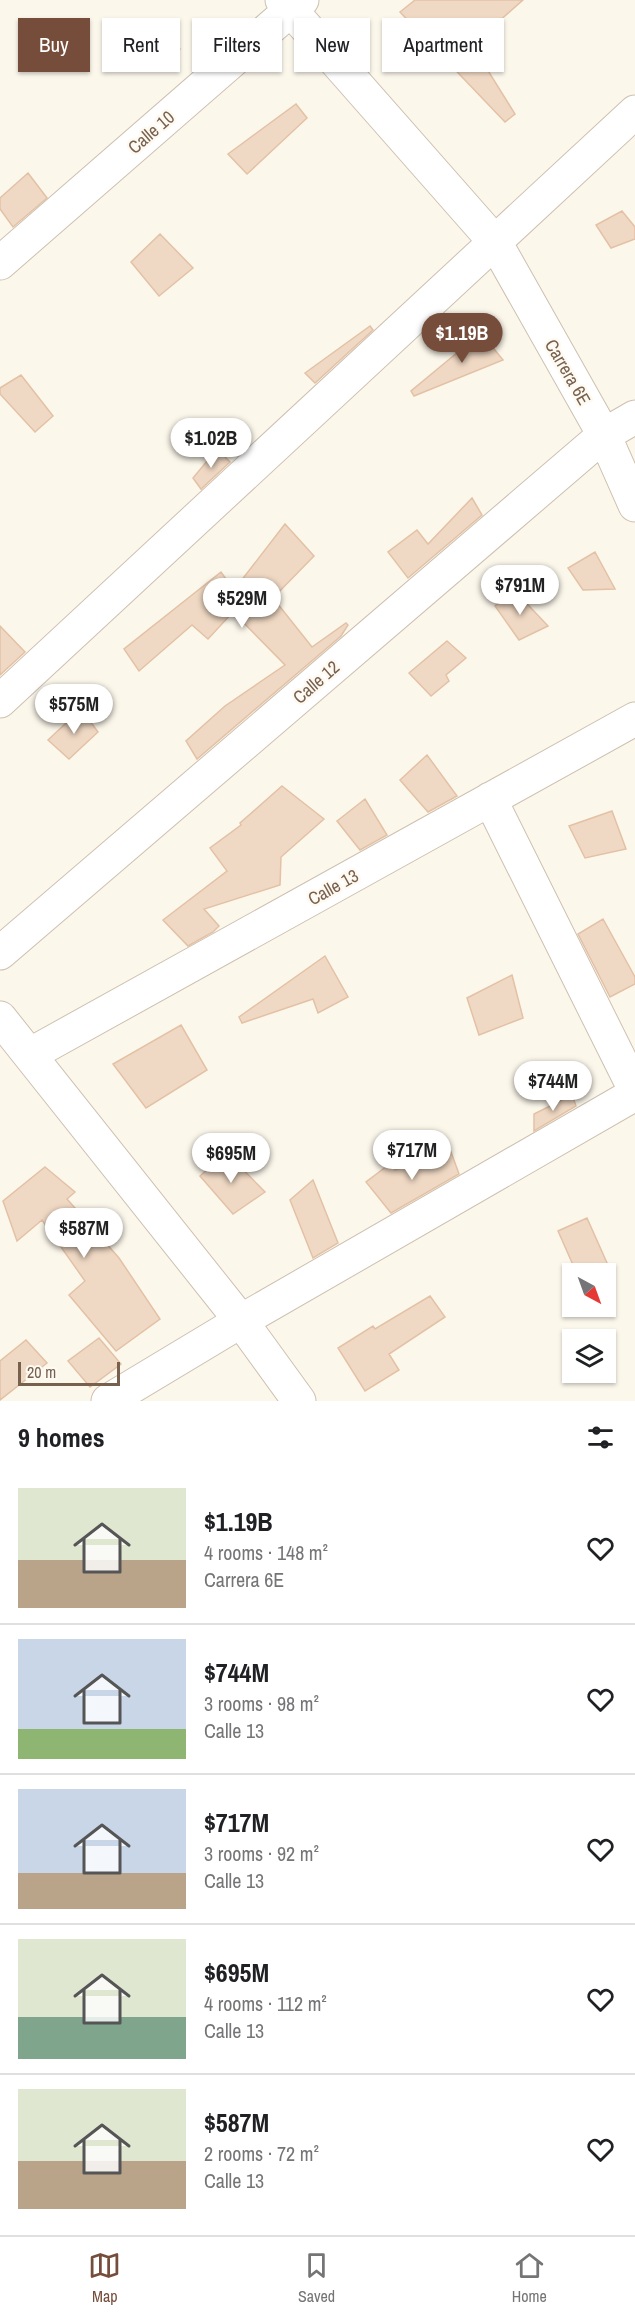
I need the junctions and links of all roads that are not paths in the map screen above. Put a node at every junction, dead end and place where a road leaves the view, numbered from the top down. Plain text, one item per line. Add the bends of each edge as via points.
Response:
1 (292, 3) edge
2 (635, 112) edge
3 (495, 242) junction
4 (0, 263) edge
5 (635, 417) edge
6 (604, 435) junction
7 (635, 504) edge
8 (0, 701) edge
9 (635, 719) edge
10 (490, 799) junction
11 (0, 953) edge
12 (0, 1018) edge
13 (31, 1054) junction
14 (635, 1092) edge
15 (241, 1321) junction
16 (108, 1401) edge
17 (299, 1401) edge

1 - 3 street, Carrera 6E
1 - 4 street, Calle 10
2 - 3 street
3 - 6 street, Carrera 6E
3 - 8 street
5 - 6 street, Calle 12
6 - 7 street, Carrera 6E
6 - 11 street, Calle 12
9 - 10 street, Calle 13
10 - 13 street, Calle 13
10 - 14 street
12 - 13 street
13 - 15 street
14 - 15 street
15 - 16 street
15 - 17 street

